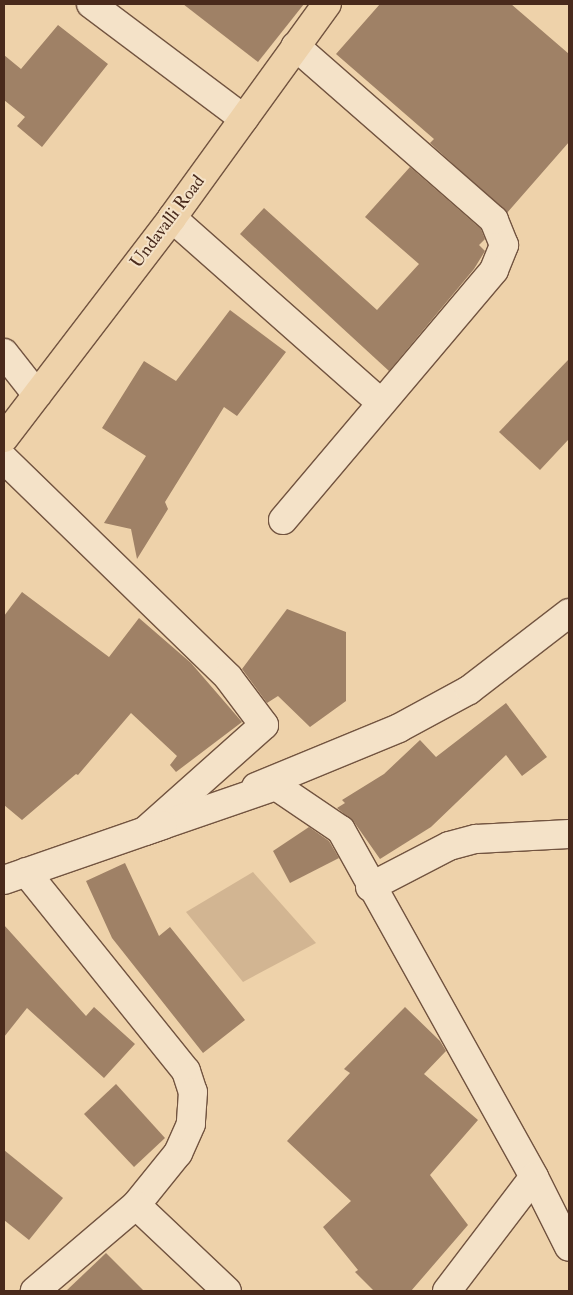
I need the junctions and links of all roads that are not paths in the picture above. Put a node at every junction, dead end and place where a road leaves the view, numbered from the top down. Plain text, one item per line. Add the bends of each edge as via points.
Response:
1 (91, 4) edge
2 (327, 4) edge
3 (295, 46) junction
4 (244, 119) junction
5 (172, 218) junction
6 (4, 353) edge
7 (37, 395) junction
8 (381, 403) junction
9 (4, 438) edge
10 (4, 459) edge
11 (283, 520) dead end
12 (569, 613) edge
13 (145, 832) junction
14 (569, 834) edge
15 (15, 876) edge
16 (370, 887) junction
17 (534, 1177) junction
18 (136, 1204) junction
19 (569, 1247) edge
20 (35, 1291) edge
21 (226, 1291) edge
22 (447, 1291) edge

1 - 4 street
2 - 3 main road, Undavalli Road
3 - 4 main road, Undavalli Road
3 - 8 street via 494,220 504,246 494,270
4 - 5 main road, Undavalli Road
5 - 7 main road, Undavalli Road
5 - 8 street
6 - 7 street
7 - 9 main road, Undavalli Road
8 - 11 street
10 - 13 street via 228,677 264,725
12 - 13 street via 500,670 400,728
13 - 15 street
13 - 16 street via 276,786 341,830
14 - 16 street via 476,839 449,846
15 - 18 street via 186,1071 193,1092 191,1124 178,1153
16 - 17 street
17 - 19 street
17 - 22 street
18 - 20 street
18 - 21 street

